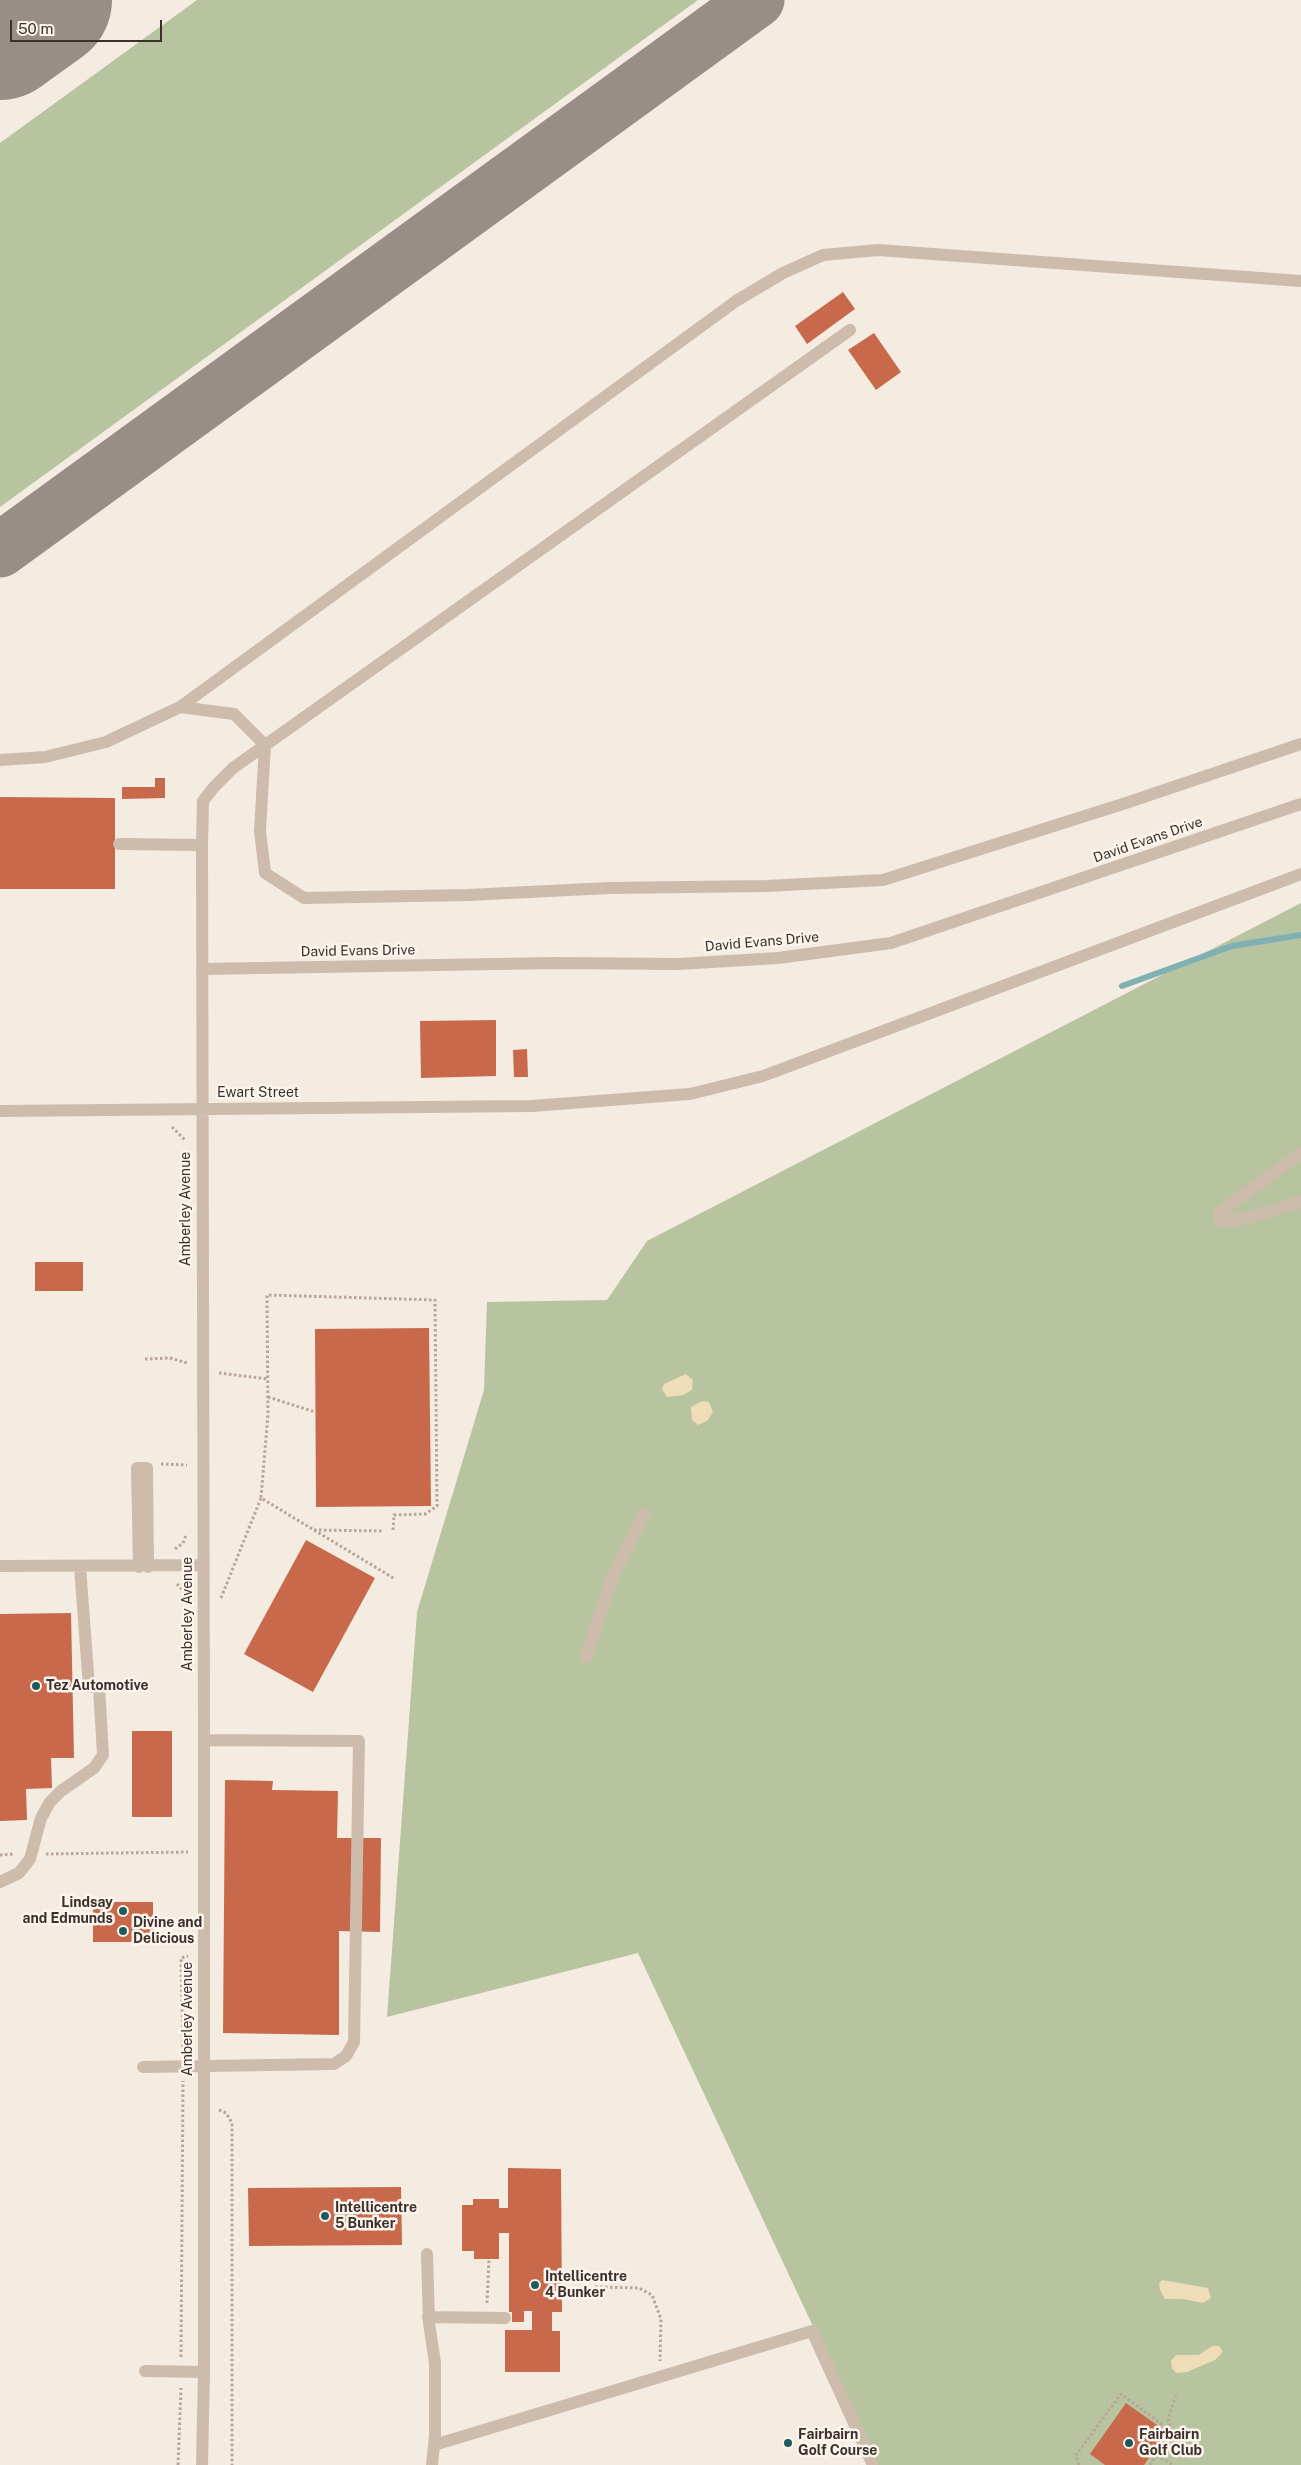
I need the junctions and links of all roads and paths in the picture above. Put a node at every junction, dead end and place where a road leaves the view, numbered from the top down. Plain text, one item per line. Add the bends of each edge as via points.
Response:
1 (1301, 281) edge
2 (850, 330) dead end
3 (180, 708) junction
4 (1301, 744) edge
5 (265, 745) junction
6 (0, 760) edge
7 (1301, 804) edge
8 (119, 844) dead end
9 (202, 845) junction
10 (1301, 874) edge
11 (202, 969) junction
12 (202, 1109) junction
13 (0, 1110) edge
14 (165, 1123) dead end
15 (187, 1144) dead end
16 (1301, 1153) edge
17 (1301, 1202) edge
18 (190, 1355) dead end
19 (190, 1364) dead end
20 (268, 1397) junction
21 (315, 1412) dead end
22 (188, 1456) dead end
23 (188, 1465) junction
24 (146, 1467) joint
25 (188, 1474) dead end
26 (261, 1498) junction
27 (644, 1514) dead end
28 (188, 1528) dead end
29 (313, 1530) junction
30 (393, 1530) dead end
31 (383, 1531) dead end
32 (173, 1551) dead end
33 (202, 1565) junction
34 (0, 1566) edge
35 (80, 1567) junction
36 (143, 1567) junction
37 (395, 1579) dead end
38 (218, 1607) dead end
39 (586, 1657) dead end
40 (204, 1740) junction
41 (191, 1852) dead end
42 (0, 1854) edge
43 (32, 1854) junction
44 (0, 1882) edge
45 (193, 1954) dead end
46 (184, 2067) junction
47 (143, 2068) dead end
48 (203, 2068) junction
49 (214, 2110) dead end
50 (427, 2254) dead end
51 (489, 2259) dead end
52 (595, 2287) dead end
53 (428, 2317) junction
54 (486, 2317) junction
55 (505, 2318) dead end
56 (144, 2370) dead end
57 (181, 2371) junction
58 (204, 2372) junction
59 (658, 2376) junction
60 (1176, 2396) dead end
61 (1171, 2431) junction
62 (434, 2445) junction
63 (1157, 2455) junction
64 (178, 2465) edge
65 (202, 2465) edge
66 (232, 2465) edge
67 (432, 2465) edge
68 (873, 2465) edge
69 (1079, 2465) edge
70 (1150, 2465) edge
71 (1173, 2465) edge

1 - 3 street via 878,250 823,255 783,273 736,301
2 - 5 street, Amberley Avenue
3 - 5 street via 234,714
3 - 6 street via 106,742 45,757
4 - 5 street via 884,880 304,898 265,873 260,831
5 - 9 street, Amberley Avenue via 224,777 203,801
7 - 11 street, David Evans Drive via 891,943 778,958 679,964
8 - 9 street
9 - 11 street, Amberley Avenue
10 - 12 street, Ewart Street via 763,1076 690,1094 532,1106
11 - 12 street, Amberley Avenue
12 - 13 street, Ewart Street
12 - 33 street, Amberley Avenue
14 - 15 path via 179,1132
16 - 17 street via 1220,1212 1220,1222 1251,1218
18 - 19 path
20 - 21 path
20 - 26 path
20 - 30 path via 267,1295 435,1300 437,1506 425,1514 394,1516
22 - 23 path
23 - 24 path
23 - 25 path
24 - 36 street
26 - 29 path
26 - 38 path
27 - 39 street via 612,1578
28 - 32 path via 183,1543
29 - 31 path
29 - 37 path
33 - 36 street
33 - 40 street, Amberley Avenue
34 - 35 street
35 - 36 street
35 - 43 street via 89,1687 99,1688 103,1754 94,1768 50,1802
40 - 48 street, Amberley Avenue
40 - 48 street via 359,1741 354,2042 346,2056 334,2064
41 - 43 path
42 - 43 path
43 - 44 street via 19,1873
45 - 46 path via 181,1958
46 - 47 street
46 - 48 street
46 - 57 path
48 - 58 street, Amberley Avenue
49 - 66 path via 226,2113 232,2123
50 - 53 street
51 - 54 path
52 - 59 path via 639,2288 652,2295 661,2319
53 - 54 street
53 - 62 street via 435,2363
54 - 55 street
56 - 57 street
57 - 58 street
57 - 64 path
58 - 65 street, Amberley Avenue
59 - 62 street
59 - 68 street via 812,2330
60 - 61 path via 1168,2418
61 - 63 path
61 - 69 path via 1121,2394 1076,2455
62 - 67 street
63 - 70 path
63 - 71 path

